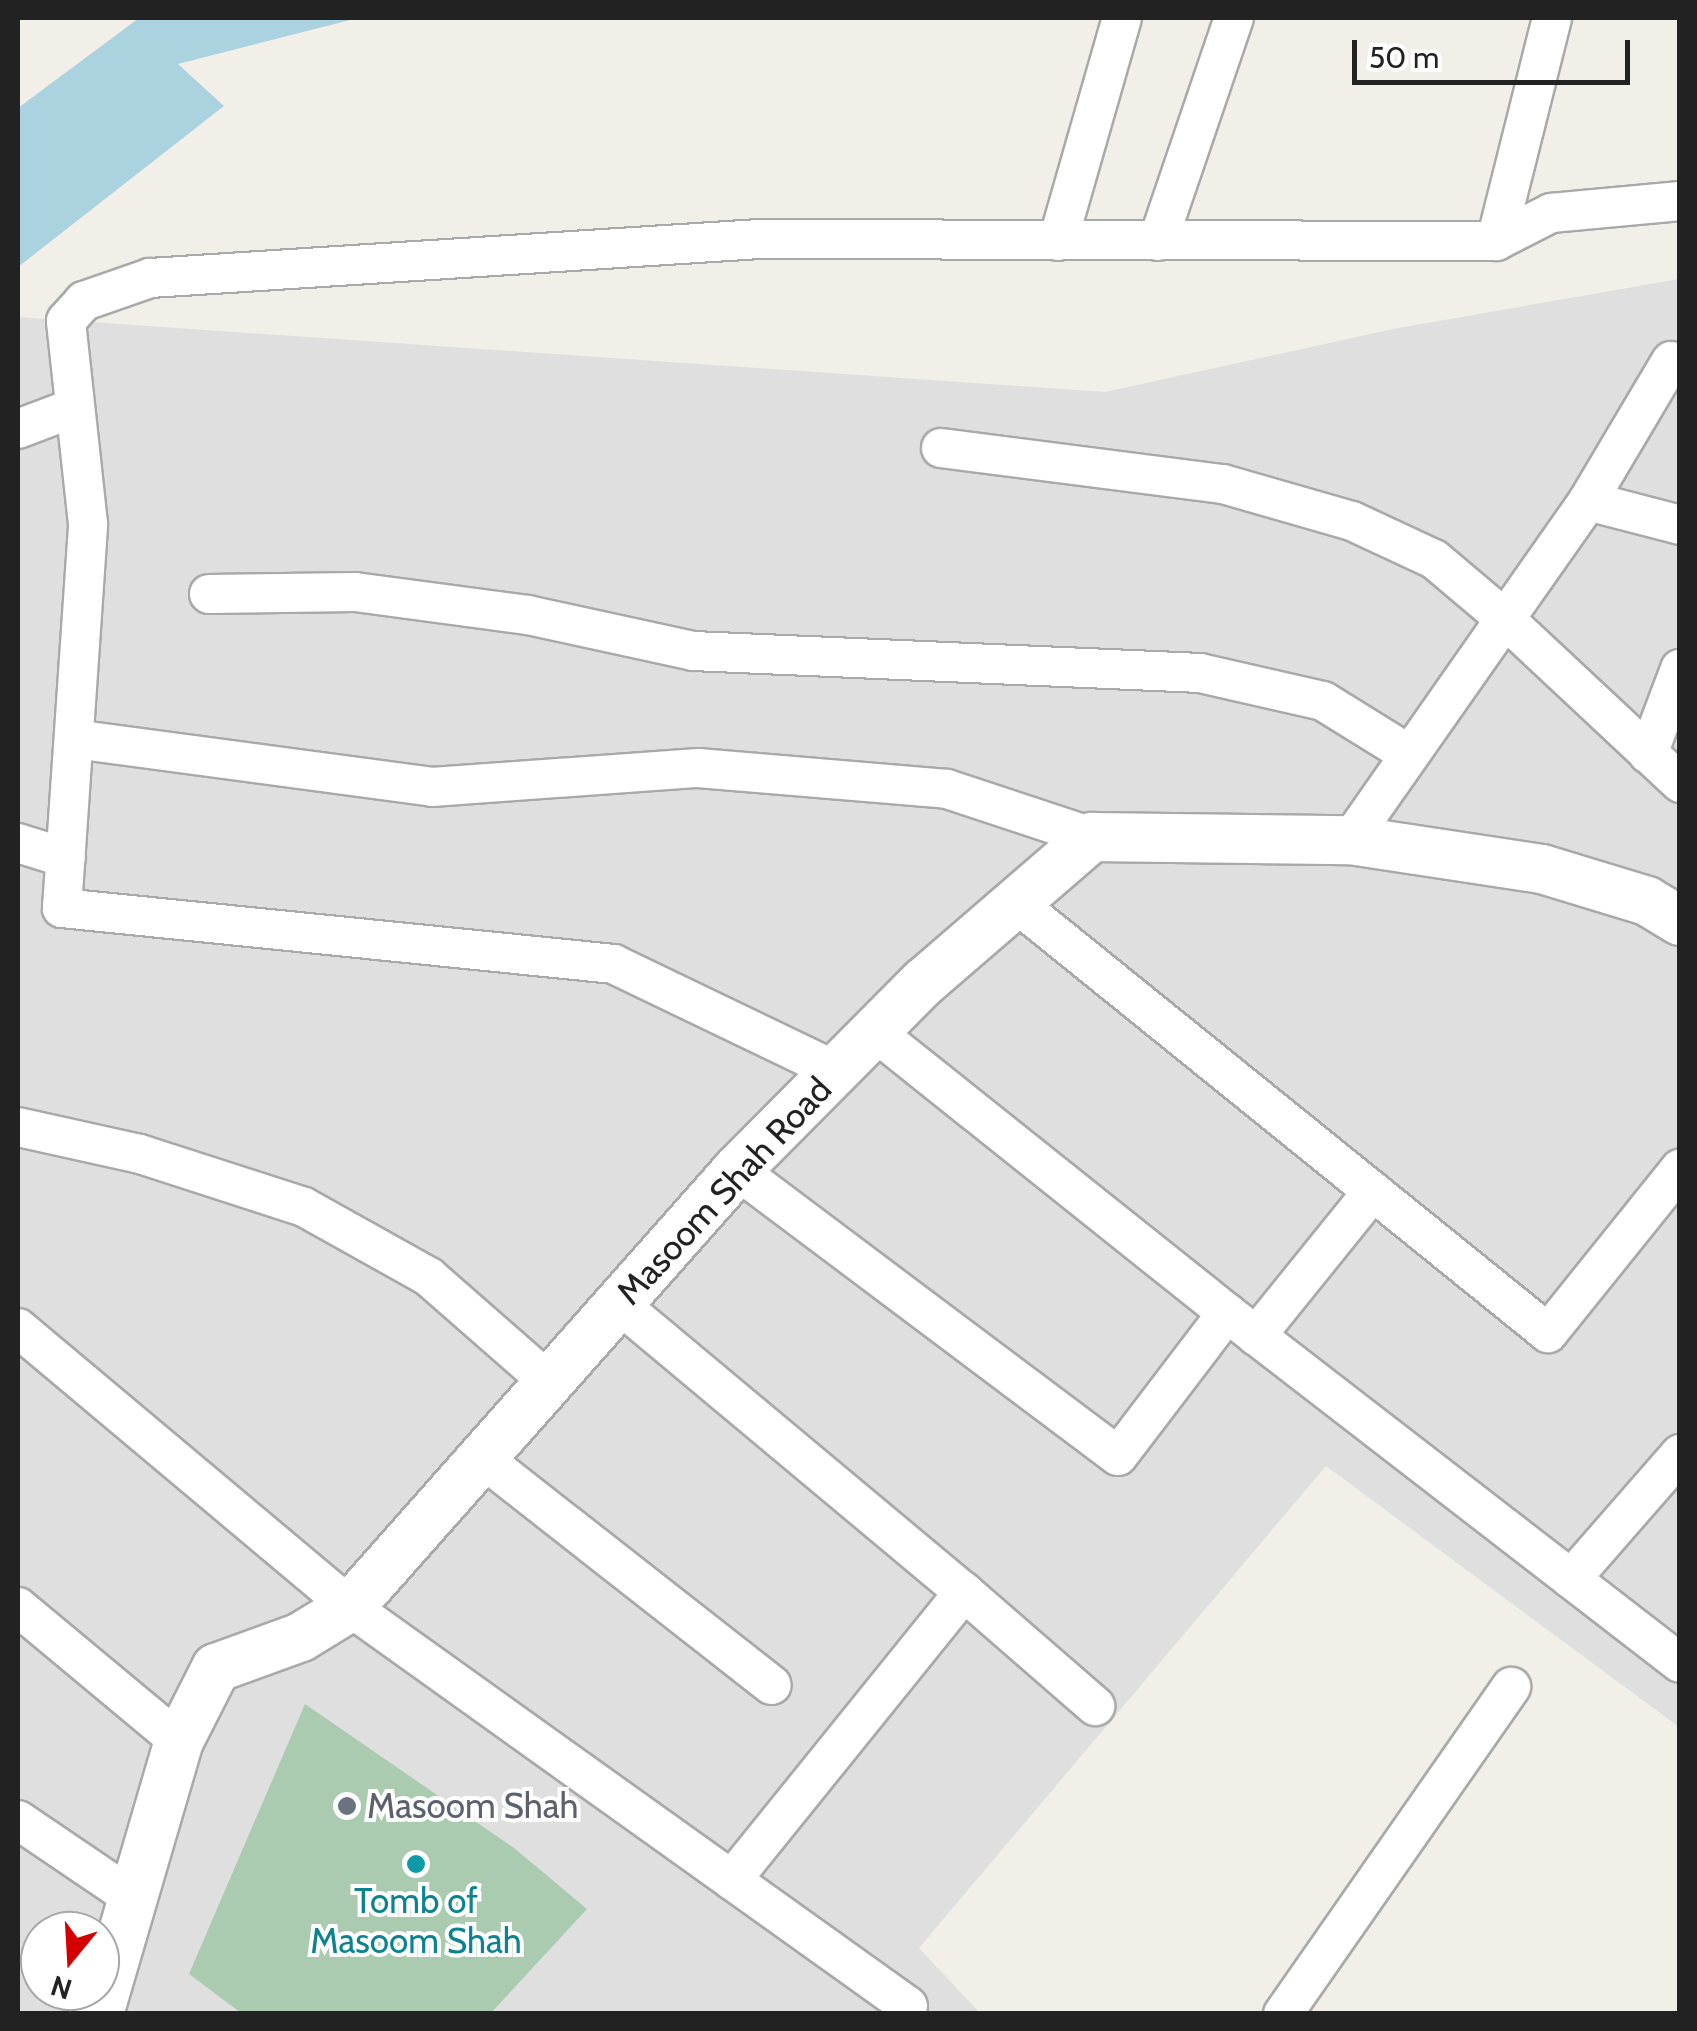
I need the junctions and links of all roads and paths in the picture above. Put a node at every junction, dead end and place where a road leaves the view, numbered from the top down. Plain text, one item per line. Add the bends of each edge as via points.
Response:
1 (1122, 18) edge
2 (1234, 18) edge
3 (1552, 18) edge
4 (1680, 200) edge
5 (1058, 240) junction
6 (1158, 241) junction
7 (1496, 241) junction
8 (1672, 362) dead end
9 (73, 408) junction
10 (18, 429) edge
11 (941, 448) dead end
12 (1588, 502) junction
13 (1680, 525) edge
14 (209, 594) dead end
15 (1506, 620) junction
16 (1680, 669) edge
17 (74, 740) junction
18 (1407, 753) junction
19 (1648, 754) junction
20 (1680, 783) edge
21 (1092, 836) junction
22 (1350, 840) junction
23 (18, 843) edge
24 (66, 858) junction
25 (1016, 903) junction
26 (1663, 911) edge
27 (875, 1032) junction
28 (836, 1071) junction
29 (18, 1127) edge
30 (1680, 1169) edge
31 (738, 1170) junction
32 (1373, 1191) junction
33 (619, 1304) junction
34 (1241, 1325) junction
35 (18, 1328) edge
36 (549, 1382) junction
37 (1680, 1454) edge
38 (482, 1458) junction
39 (1571, 1579) junction
40 (964, 1592) junction
41 (18, 1607) edge
42 (350, 1607) junction
43 (1680, 1663) edge
44 (772, 1685) dead end
45 (1511, 1687) dead end
46 (1095, 1706) dead end
47 (179, 1741) junction
48 (18, 1820) edge
49 (732, 1880) junction
50 (136, 1900) junction
51 (908, 2006) dead end
52 (99, 2014) edge
53 (1284, 2014) edge

1 - 5 street
2 - 6 street
3 - 7 street
4 - 7 street via 1551,214
5 - 6 street
5 - 9 street via 758,239 150,278 84,300 66,321
6 - 7 street
8 - 12 street
9 - 10 street
9 - 17 street via 88,524
11 - 15 street via 1223,484 1352,521 1434,559
12 - 13 street
12 - 15 street
14 - 18 street via 355,592 528,615 693,651 1200,673 1323,701
15 - 18 street
15 - 19 street
16 - 19 street
17 - 21 street via 432,787 698,768 947,789
17 - 24 street
18 - 22 street
19 - 20 street
21 - 22 street
21 - 25 street, Masoom Shah Road
22 - 26 street via 1542,868
23 - 24 street
24 - 28 street via 62,908 614,964
25 - 27 street, Masoom Shah Road
25 - 32 street
27 - 28 street, Masoom Shah Road
27 - 34 street
28 - 31 street, Masoom Shah Road
29 - 36 street via 140,1154 304,1208 429,1277
30 - 32 street via 1548,1333
31 - 33 street, Masoom Shah Road
31 - 34 street via 1118,1456
32 - 34 street
33 - 36 street, Masoom Shah Road
33 - 40 street
34 - 39 street
35 - 42 street
36 - 38 street, Masoom Shah Road
37 - 39 street
38 - 42 street, Masoom Shah Road
38 - 44 street
39 - 43 street
40 - 46 street
40 - 49 street
41 - 47 street
42 - 47 street, Masoom Shah Road via 301,1636 216,1668
42 - 49 street
45 - 53 street
47 - 50 street, Masoom Shah Road
48 - 50 street
49 - 51 street
50 - 52 street, Masoom Shah Road

